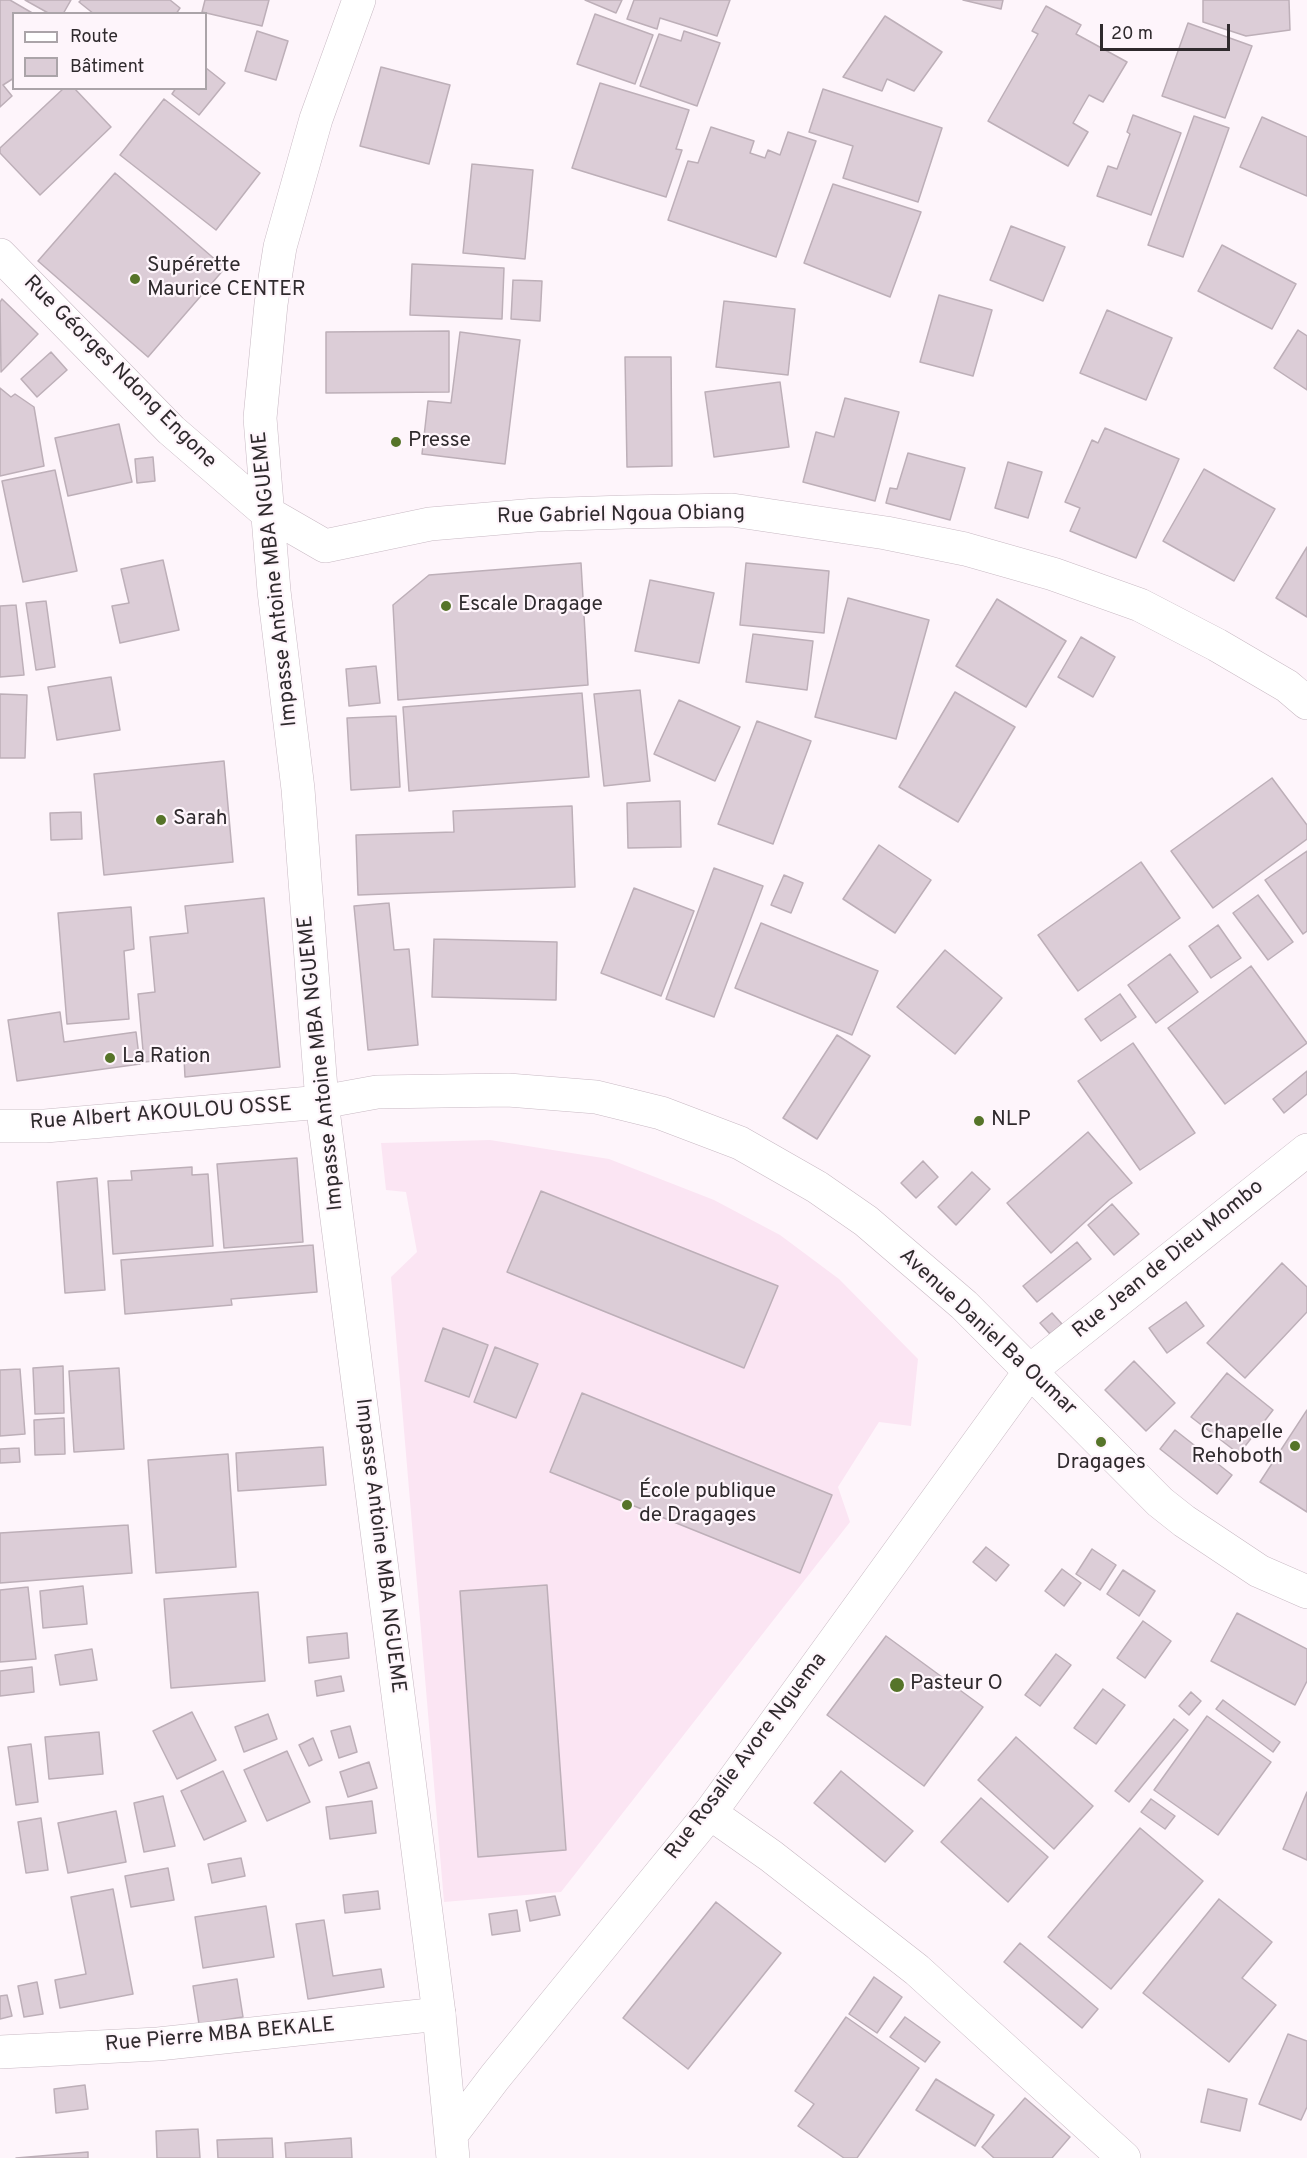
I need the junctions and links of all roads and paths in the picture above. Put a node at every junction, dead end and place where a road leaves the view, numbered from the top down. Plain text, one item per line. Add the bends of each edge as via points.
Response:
1 (359, 0) edge
2 (0, 255) edge
3 (266, 512) junction
4 (1307, 703) edge
5 (322, 1102) junction
6 (0, 1126) edge
7 (1307, 1150) edge
8 (1031, 1370) junction
9 (1307, 1592) edge
10 (710, 1812) junction
11 (439, 2014) junction
12 (0, 2052) edge
13 (452, 2146) edge
14 (1124, 2158) edge

1 - 3 street, Impasse Antoine MBA NGUEME via 316,119 280,247 261,418
2 - 3 street, Rue Géorges Ndong Engone via 171,430
3 - 4 street, Rue Gabriel Ngoua Obiang via 325,546 430,524 536,514 732,510 886,533 965,549 1140,605 1237,656
3 - 5 street, Impasse Antoine MBA NGUEME via 298,789
5 - 6 street, Rue Albert AKOULOU OSSE via 45,1126
5 - 8 street, Avenue Daniel Ba Oumar via 377,1092 508,1090 596,1097 661,1113 740,1143 817,1186 866,1221 955,1297
5 - 11 street, Impasse Antoine MBA NGUEME
7 - 8 street, Rue Jean de Dieu Mombo
8 - 9 street, Avenue Daniel Ba Oumar via 1160,1502 1259,1571
8 - 10 street, Rue Rosalie Avore Nguema
10 - 13 street, Rue Rosalie Avore Nguema via 495,2077
10 - 14 street via 917,1970
11 - 12 street, Rue Pierre MBA BEKALE via 158,2044
11 - 13 street, Impasse Antoine MBA NGUEME

